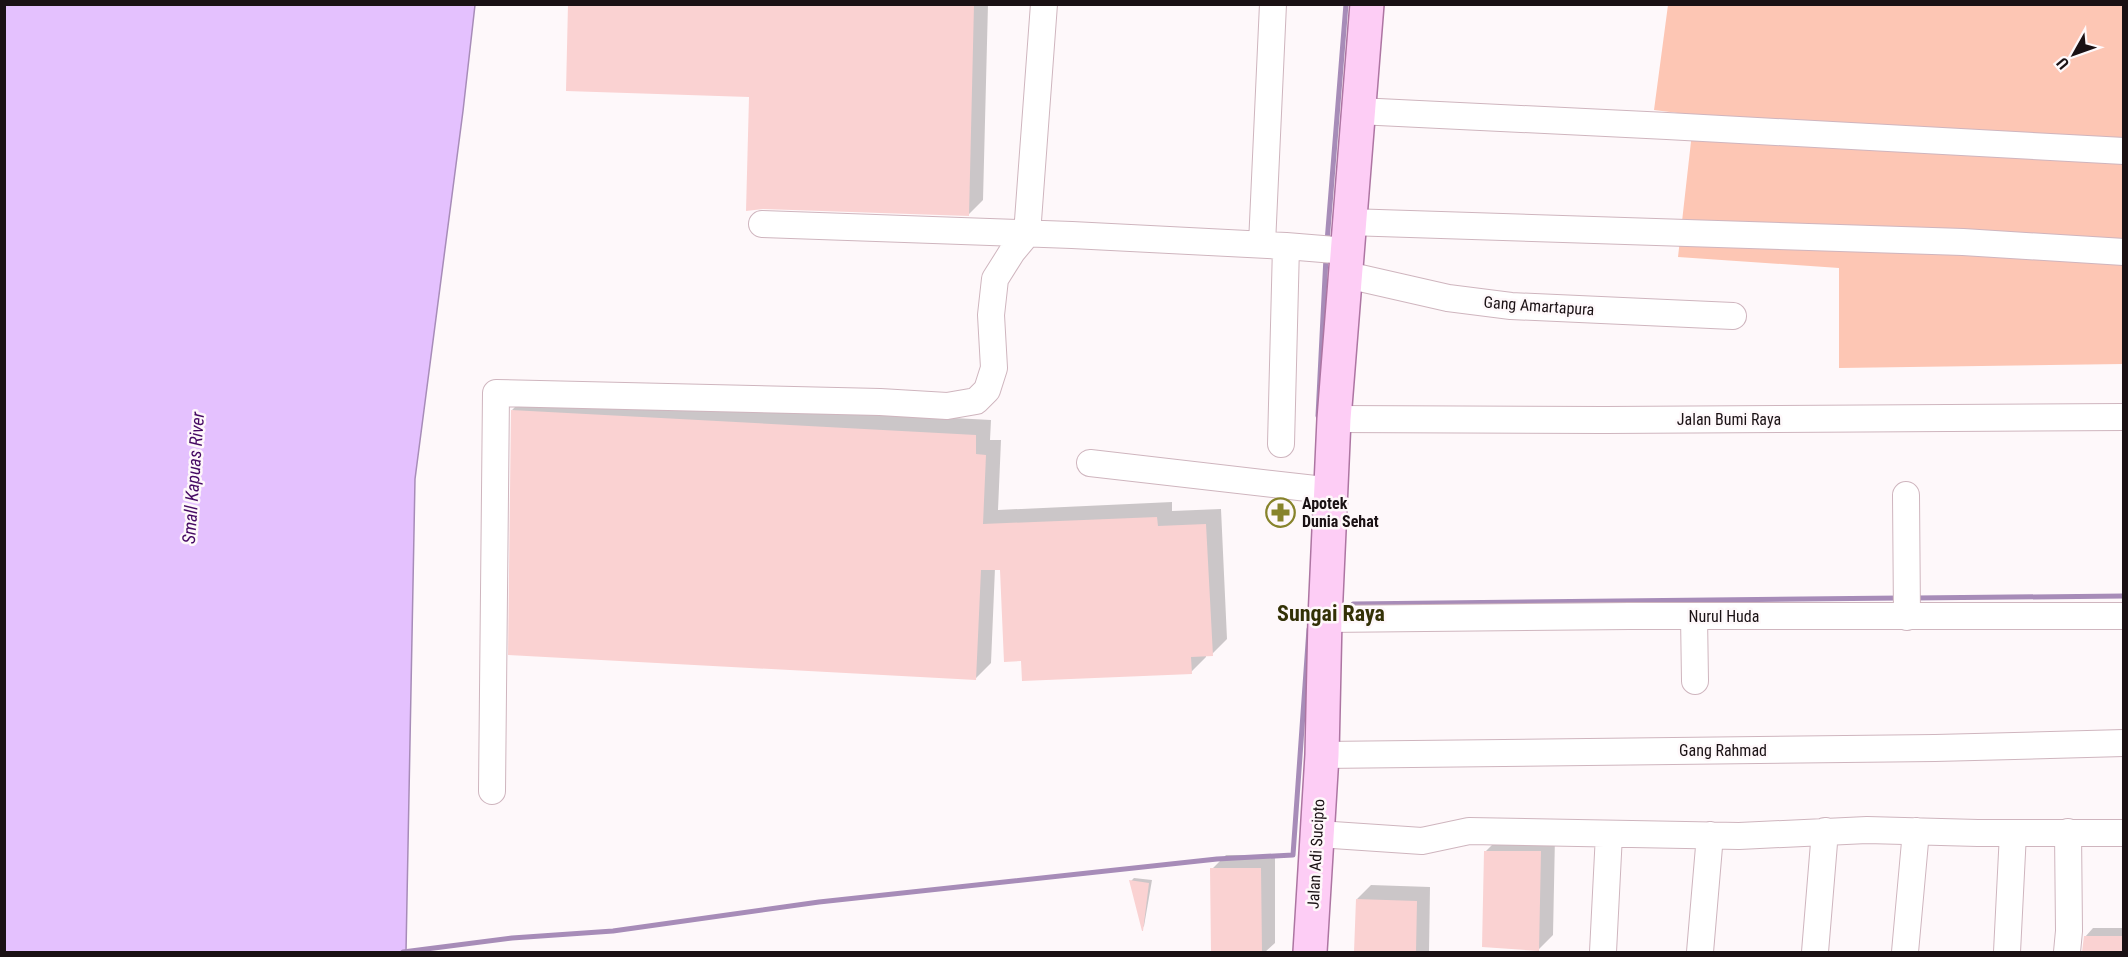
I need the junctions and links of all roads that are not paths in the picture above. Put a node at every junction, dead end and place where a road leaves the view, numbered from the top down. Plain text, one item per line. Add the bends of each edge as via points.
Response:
1 (1044, 4) edge
2 (1274, 4) edge
3 (1367, 4) edge
4 (1358, 111) junction
5 (2124, 151) edge
6 (762, 224) dead end
7 (1028, 234) junction
8 (1274, 245) junction
9 (1339, 250) junction
10 (2124, 252) edge
11 (1733, 316) dead end
12 (2124, 417) edge
13 (1334, 419) junction
14 (1281, 444) dead end
15 (1090, 463) dead end
16 (1324, 490) dead end
17 (1906, 495) dead end
18 (1694, 616) junction
19 (2124, 616) edge
20 (1907, 617) junction
21 (1324, 619) junction
22 (1695, 681) dead end
23 (2124, 743) edge
24 (1322, 755) junction
25 (492, 791) dead end
26 (1825, 831) junction
27 (1916, 831) junction
28 (2013, 832) junction
29 (2068, 832) junction
30 (2124, 833) edge
31 (1318, 834) junction
32 (1609, 834) junction
33 (1710, 835) junction
34 (1310, 952) edge
35 (1602, 952) edge
36 (1700, 952) edge
37 (1815, 952) edge
38 (1905, 952) edge
39 (2007, 952) edge
40 (2067, 952) edge

1 - 7 street
2 - 8 street
3 - 4 main road, Jalan Adi Sucipto
4 - 5 street
4 - 9 main road, Jalan Adi Sucipto
6 - 7 street
7 - 8 street
7 - 25 street via 995,279 991,315 994,368 987,390 976,401 947,406 496,393
8 - 9 street
8 - 14 street
9 - 10 street via 1963,242
9 - 11 street, Gang Amartapura via 1448,298 1511,306
9 - 13 main road, Jalan Adi Sucipto
12 - 13 street, Jalan Bumi Raya
13 - 21 main road, Jalan Adi Sucipto
15 - 16 street
17 - 20 street
18 - 20 street, Nurul Huda
18 - 21 street, Nurul Huda
18 - 22 street
19 - 20 street, Nurul Huda
21 - 24 main road, Jalan Adi Sucipto
23 - 24 street, Gang Rahmad
24 - 31 main road, Jalan Adi Sucipto
26 - 27 street
26 - 33 street
26 - 37 street
27 - 28 street
27 - 38 street
28 - 29 street
28 - 39 street
29 - 30 street
29 - 40 street
31 - 32 street via 1422,840 1469,831
31 - 34 main road, Jalan Adi Sucipto
32 - 33 street
32 - 35 street
33 - 36 street

